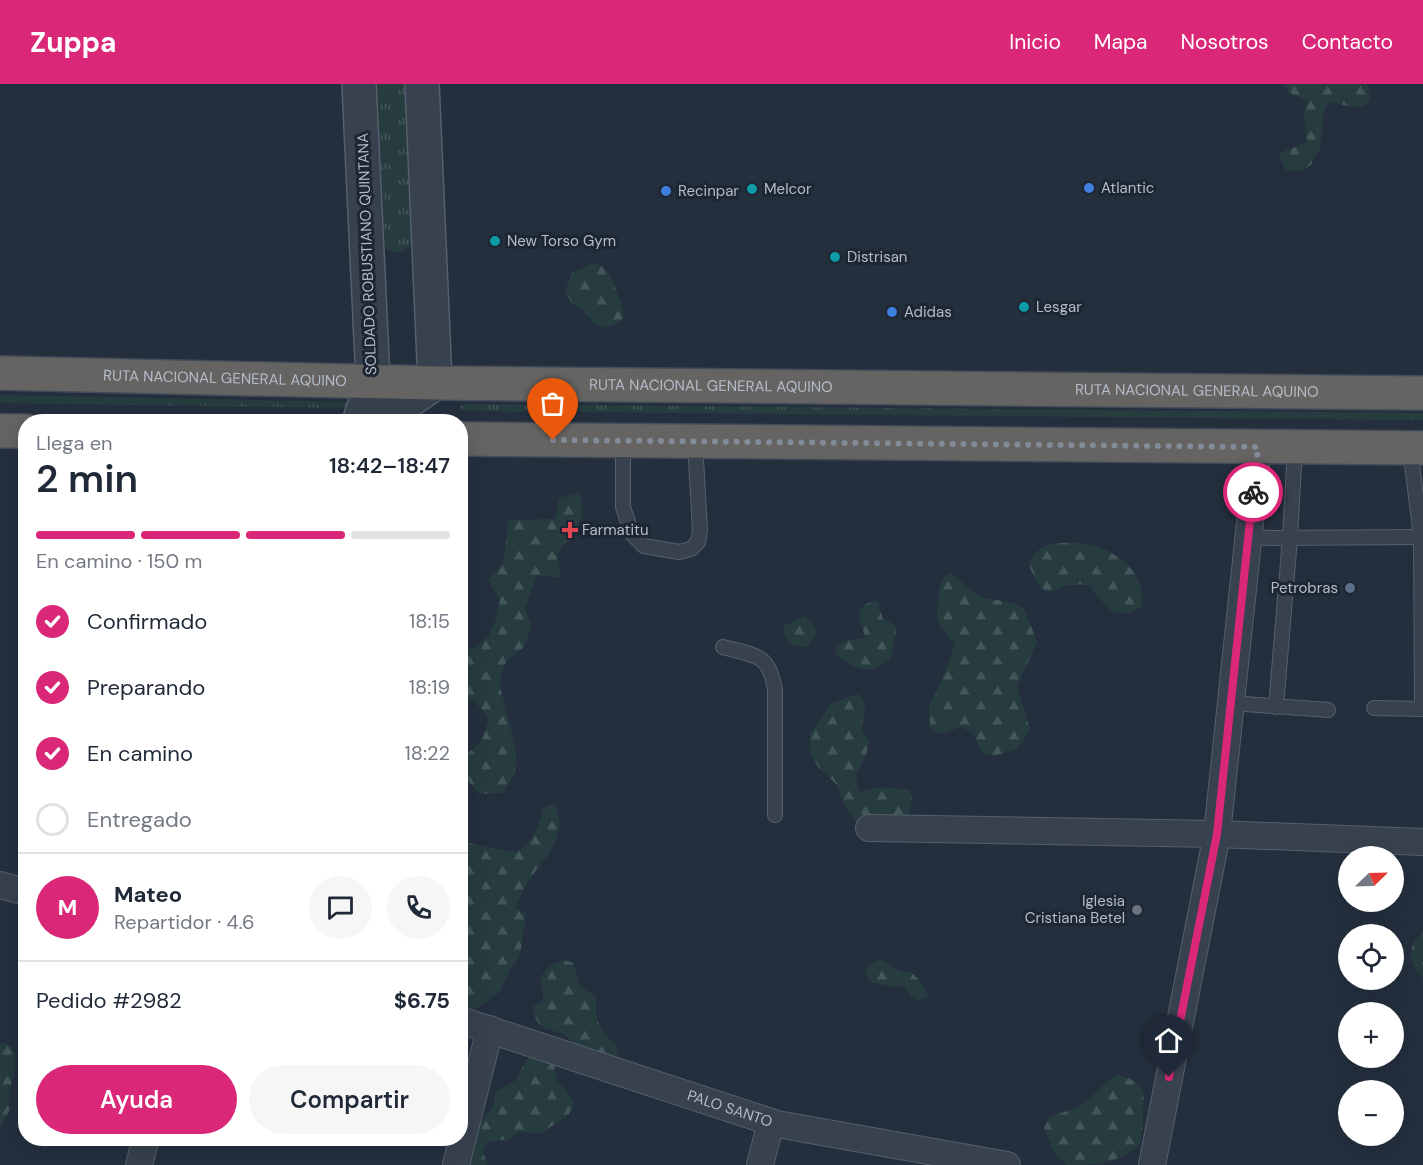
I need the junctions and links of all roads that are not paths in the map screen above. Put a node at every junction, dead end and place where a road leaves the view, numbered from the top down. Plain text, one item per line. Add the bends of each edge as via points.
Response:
1 (359, 84) edge
2 (422, 84) edge
3 (0, 373) edge
4 (373, 381) junction
5 (435, 384) junction
6 (1423, 393) edge
7 (362, 414) edge
8 (390, 414) edge
9 (0, 431) edge
10 (18, 432) edge
11 (468, 440) edge
12 (622, 441) junction
13 (695, 441) junction
14 (1258, 447) junction
15 (1295, 447) junction
16 (1416, 448) edge
17 (1422, 537) edge
18 (1249, 538) junction
19 (1290, 538) junction
20 (723, 647) dead end
21 (1231, 704) junction
22 (1276, 707) junction
23 (1374, 708) dead end
24 (1423, 709) edge
25 (1328, 710) dead end
26 (775, 815) dead end
27 (869, 828) dead end
28 (1217, 834) junction
29 (1423, 842) edge
30 (0, 885) edge
31 (18, 890) edge
32 (468, 1022) edge
33 (490, 1029) junction
34 (468, 1117) edge
35 (771, 1122) junction
36 (144, 1146) edge
37 (461, 1146) edge
38 (139, 1165) edge
39 (456, 1165) edge
40 (760, 1165) edge
41 (1007, 1165) edge
42 (1152, 1165) edge

1 - 4 street, SOLDADO ROBUSTIANO QUINTANA
2 - 5 street
3 - 4 highway, RUTA NACIONAL GENERAL AQUINO
4 - 5 highway, RUTA NACIONAL GENERAL AQUINO
4 - 7 street, SOLDADO ROBUSTIANO QUINTANA
5 - 6 highway, RUTA NACIONAL GENERAL AQUINO
5 - 8 street
9 - 10 highway
11 - 12 highway
12 - 13 highway
12 - 13 lane via 623,507 632,534 644,546 679,552 691,549 698,542 700,531
13 - 14 highway
14 - 15 highway
14 - 18 street
15 - 16 highway
15 - 19 lane
16 - 17 lane
17 - 19 lane
17 - 24 lane
18 - 19 lane
18 - 21 street
19 - 22 lane
20 - 26 lane via 760,657 772,672
21 - 22 lane
21 - 28 street
22 - 25 lane
23 - 24 lane
27 - 28 street
28 - 29 street
28 - 42 street
30 - 31 street
32 - 33 street, PALO SANTO
33 - 34 street
33 - 35 street, PALO SANTO
35 - 40 street
35 - 41 street, PALO SANTO
36 - 38 street
37 - 39 street

